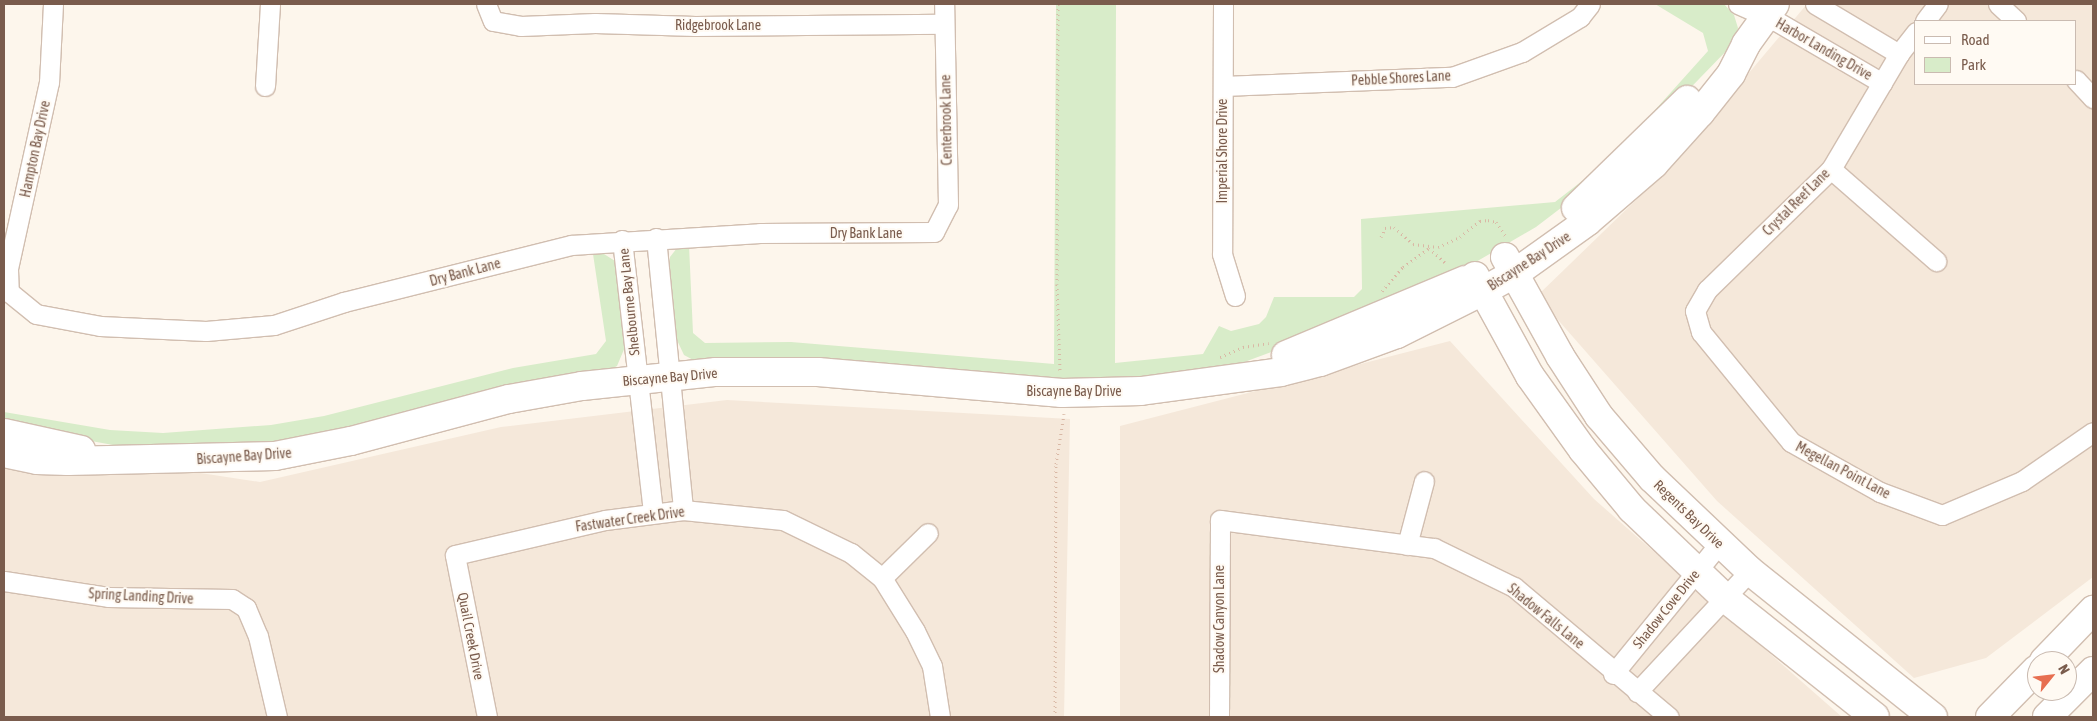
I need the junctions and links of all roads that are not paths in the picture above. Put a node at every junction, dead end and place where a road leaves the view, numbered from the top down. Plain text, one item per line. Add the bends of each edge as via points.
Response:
1 (53, 4) edge
2 (270, 4) edge
3 (486, 4) edge
4 (944, 4) edge
5 (1222, 4) edge
6 (1590, 4) edge
7 (1738, 4) edge
8 (1815, 4) edge
9 (1938, 4) edge
10 (1998, 4) edge
11 (1770, 10) edge
12 (1926, 20) edge
13 (2015, 20) edge
14 (944, 24) junction
15 (1914, 35) edge
16 (1899, 54) junction
17 (2077, 81) edge
18 (1882, 83) junction
19 (265, 86) dead end
20 (1222, 86) junction
21 (2093, 98) edge
22 (1831, 169) junction
23 (934, 232) joint
24 (656, 238) junction
25 (622, 240) junction
26 (1936, 261) dead end
27 (1509, 266) junction
28 (1478, 283) junction
29 (9, 292) joint
30 (1235, 296) dead end
31 (1695, 311) joint
32 (670, 376) junction
33 (638, 379) junction
34 (2093, 432) edge
35 (4, 433) edge
36 (4, 453) edge
37 (104, 458) junction
38 (1424, 481) dead end
39 (683, 510) junction
40 (653, 513) junction
41 (1220, 520) joint
42 (928, 534) dead end
43 (1719, 544) junction
44 (1407, 545) junction
45 (455, 555) joint
46 (1750, 571) junction
47 (1696, 572) junction
48 (882, 578) junction
49 (4, 581) edge
50 (1725, 598) junction
51 (2093, 610) edge
52 (2054, 651) edge
53 (2093, 671) edge
54 (1613, 674) junction
55 (2027, 679) edge
56 (1637, 692) junction
57 (277, 717) edge
58 (487, 717) edge
59 (940, 717) edge
60 (1219, 717) edge
61 (1669, 717) edge
62 (1875, 717) edge
63 (1933, 717) edge
64 (1990, 717) edge
65 (2047, 717) edge

1 - 29 street, Hampton Bay Drive via 49,82 8,269
2 - 19 street
3 - 14 street, Ridgebrook Lane via 493,22 521,26 595,23 694,26
4 - 14 street, Centerbrook Lane
5 - 20 street, Imperial Shore Drive
6 - 20 street, Pebble Shores Lane via 1580,17 1522,52 1452,77
7 - 11 street, Harbor Landing Drive
8 - 16 street
9 - 12 street
10 - 13 street
11 - 18 street, Harbor Landing Drive
11 - 27 street, Biscayne Bay Drive via 1746,44 1731,74 1654,164 1588,221
14 - 23 street, Centerbrook Lane via 948,205
15 - 16 street, Crystal Reef Lane
16 - 18 street, Crystal Reef Lane
17 - 21 street
18 - 22 street, Crystal Reef Lane
20 - 30 street, Imperial Shore Drive via 1222,254
22 - 26 street
22 - 31 street, Crystal Reef Lane via 1707,290
23 - 24 street, Dry Bank Lane via 760,233
24 - 25 street, Dry Bank Lane
24 - 32 street
25 - 29 street, Dry Bank Lane via 571,245 496,263 344,302 274,325 206,331 100,326 36,314
25 - 33 street, Shelbourne Bay Lane
27 - 28 street, Biscayne Bay Drive
27 - 43 street, Regents Bay Drive via 1560,356 1599,416 1652,478
28 - 32 street, Biscayne Bay Drive via 1397,334 1320,362 1281,372 1140,391 1061,378 818,372
28 - 47 street via 1530,376 1583,450 1632,509
31 - 34 street, Megellan Point Lane via 1701,332 1791,442 1880,492 1942,515 2022,481
32 - 33 street, Biscayne Bay Drive
32 - 39 street
33 - 37 street, Biscayne Bay Drive via 509,399 351,441 275,456 179,460
33 - 40 street, Shelbourne Bay Lane
35 - 37 street, Biscayne Bay Drive via 72,447
36 - 37 street, Biscayne Bay Drive via 37,460
38 - 44 street
39 - 40 street, Fastwater Creek Drive
39 - 48 street, Fastwater Creek Drive via 782,520 850,553
40 - 45 street, Fastwater Creek Drive via 524,537
41 - 44 street, Shadow Falls Lane
41 - 60 street, Shadow Canyon Lane
42 - 48 street
43 - 46 street, Regents Bay Drive
43 - 47 street, Shadow Cove Drive
44 - 54 street, Shadow Falls Lane via 1434,548 1514,587
45 - 58 street, Quail Creek Drive
46 - 50 street
46 - 63 street, Regents Bay Drive
47 - 50 street
47 - 54 street, Shadow Cove Drive
48 - 59 street via 915,631 932,666
49 - 57 street, Spring Landing Drive via 108,597 232,599 246,608 258,636
50 - 56 street
50 - 62 street
51 - 52 street
53 - 65 street
54 - 56 street, Shadow Falls Lane
55 - 64 street
56 - 61 street, Shadow Falls Lane

